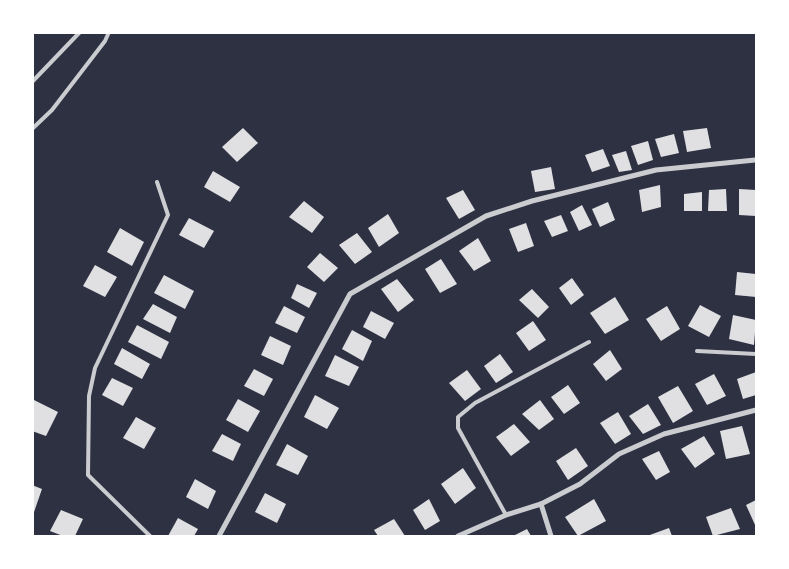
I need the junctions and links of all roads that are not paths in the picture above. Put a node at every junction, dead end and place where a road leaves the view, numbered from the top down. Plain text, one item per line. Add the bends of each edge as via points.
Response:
1 (80, 32) edge
2 (109, 32) edge
3 (32, 82) edge
4 (32, 129) edge
5 (755, 160) dead end
6 (157, 182) dead end
7 (590, 342) dead end
8 (697, 351) dead end
9 (756, 354) edge
10 (756, 410) edge
11 (541, 504) junction
12 (506, 515) junction
13 (150, 536) edge
14 (219, 536) edge
15 (458, 536) edge
16 (551, 536) edge

1 - 3 lane
2 - 4 lane via 52,110
5 - 14 street via 656,170 486,216 350,294
6 - 13 lane via 168,215 95,368 89,396 88,475
7 - 12 lane via 475,402 458,417 458,428
8 - 9 lane
10 - 11 street via 664,434 619,454 580,484
11 - 12 street
11 - 16 street
12 - 15 street

